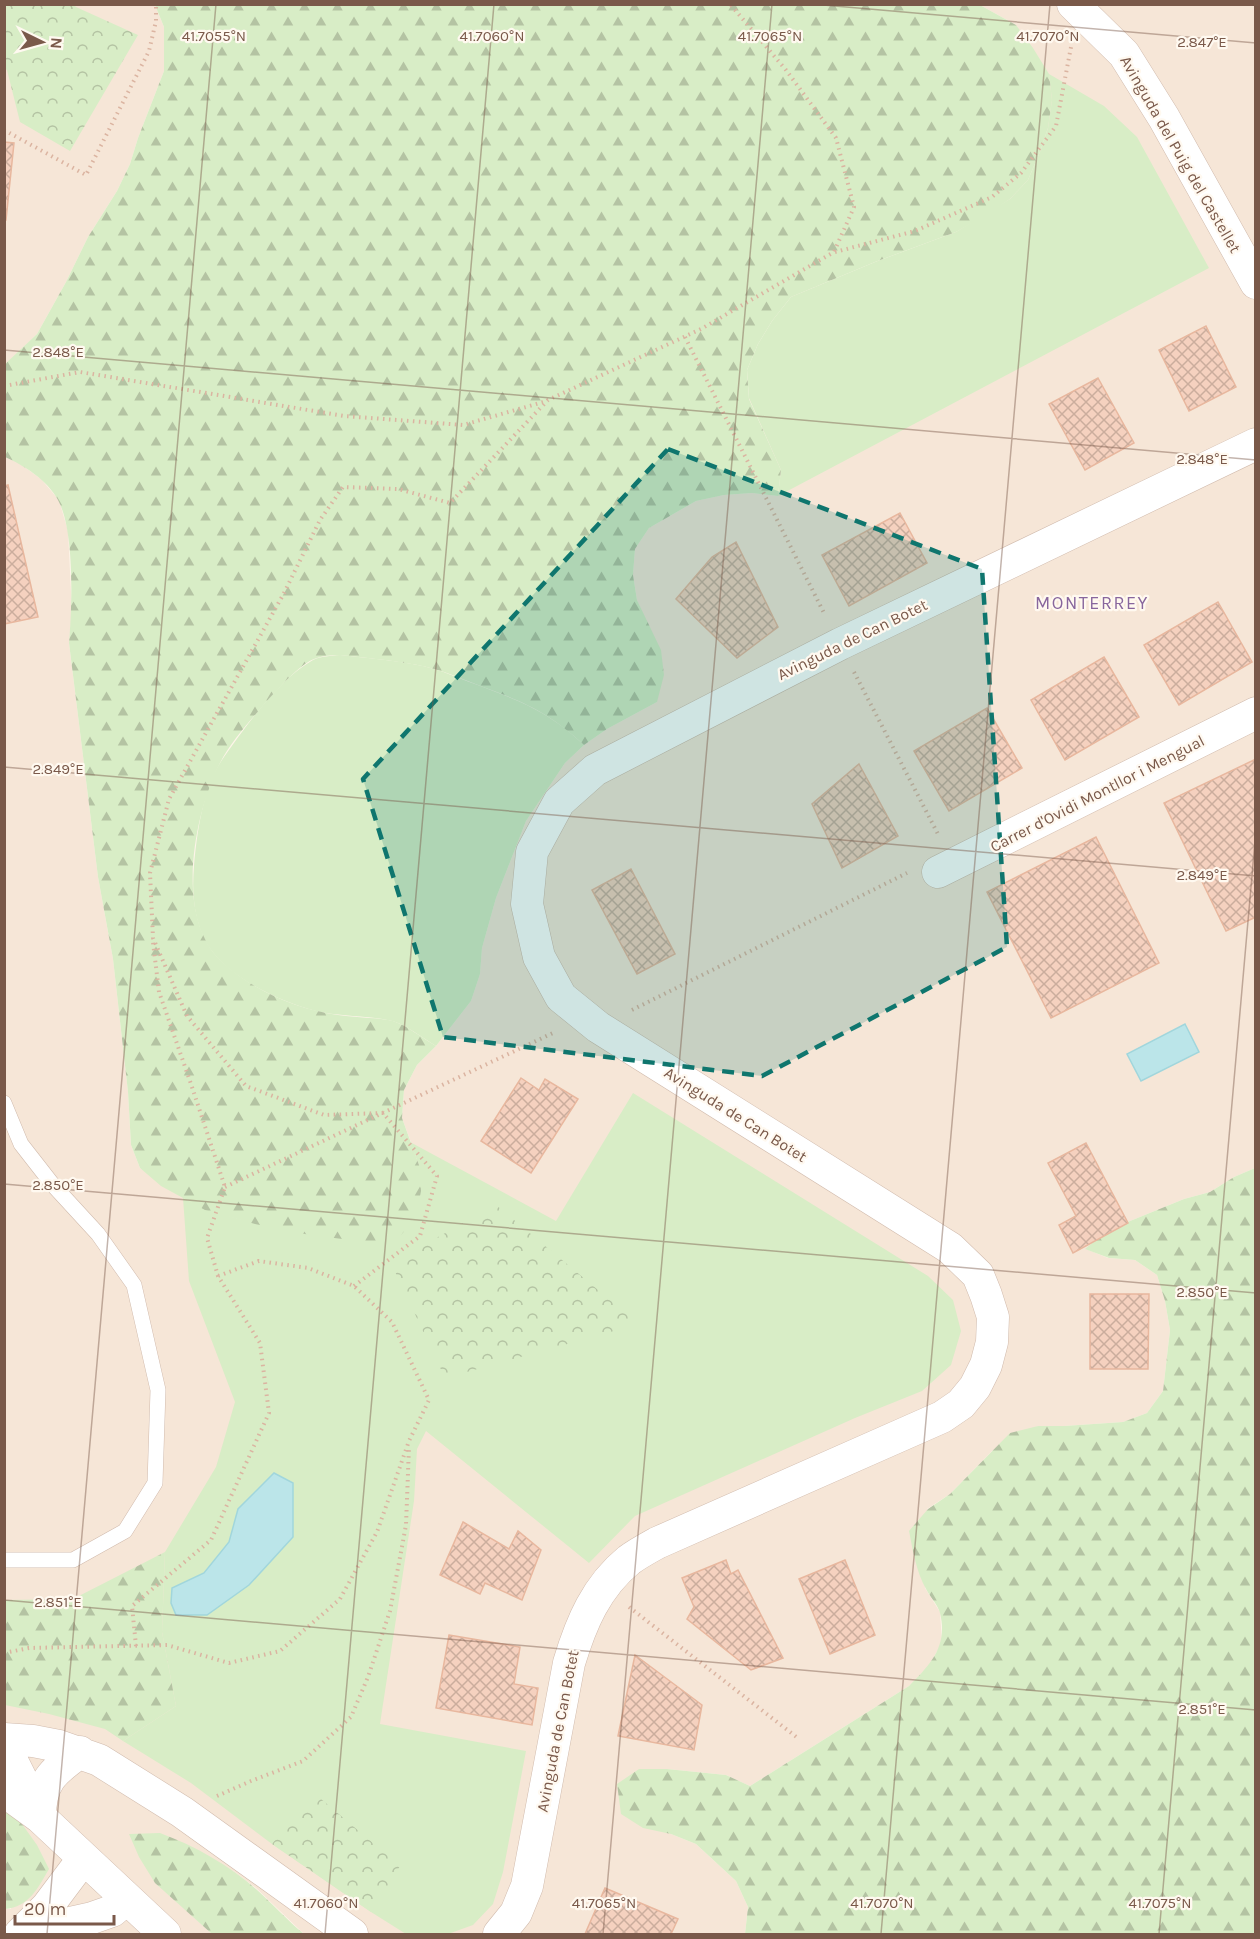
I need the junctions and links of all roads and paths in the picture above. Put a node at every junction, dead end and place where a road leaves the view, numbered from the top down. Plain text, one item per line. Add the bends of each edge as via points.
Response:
1 (156, 4) edge
2 (730, 4) edge
3 (1084, 6) edge
4 (4, 130) edge
5 (834, 252) junction
6 (1256, 283) edge
7 (685, 337) junction
8 (4, 386) edge
9 (548, 400) junction
10 (1256, 444) edge
11 (840, 644) junction
12 (1256, 713) edge
13 (942, 842) dead end
14 (927, 870) joint
15 (153, 938) junction
16 (592, 1022) junction
17 (4, 1103) edge
18 (383, 1113) junction
19 (225, 1187) junction
20 (218, 1276) junction
21 (354, 1286) junction
22 (409, 1441) junction
23 (4, 1560) edge
24 (602, 1587) junction
25 (136, 1646) junction
26 (4, 1653) edge
27 (4, 1739) edge
28 (799, 1739) dead end
29 (80, 1752) junction
30 (4, 1791) edge
31 (182, 1812) junction
32 (40, 1818) junction
33 (83, 1859) junction
34 (126, 1899) junction
35 (20, 1934) edge
36 (165, 1935) edge
37 (352, 1935) edge
38 (499, 1935) edge

1 - 4 path via 149,51 86,175
2 - 5 path via 836,138 854,207
3 - 5 path via 1056,126 1021,173 992,197 915,231
3 - 6 street, Avinguda del Puig del Castellet via 1124,54 1170,128
5 - 7 path
7 - 9 path
7 - 11 path
8 - 9 path via 80,372 344,416 463,425
9 - 15 path via 450,503 398,489 343,487 320,520 283,595 169,799 150,873
10 - 11 street, Avinguda de Can Botet
11 - 13 path
11 - 16 street, Avinguda de Can Botet via 595,770 559,802 532,852 527,904 539,957 561,997
12 - 14 street, Carrer d'Ovidi Montllor i Mengual
14 - 16 path
15 - 18 path via 187,1016 246,1086 324,1115
15 - 19 path via 159,992
16 - 18 path
16 - 24 street, Avinguda de Can Botet via 950,1248 978,1275 993,1317 986,1365 961,1404 942,1417 657,1543 630,1560
17 - 23 lane via 21,1144 52,1185 98,1234 134,1285 158,1390 155,1483 124,1531 73,1560
18 - 19 path
18 - 21 path via 437,1176 420,1236
19 - 20 path via 207,1238
20 - 21 path via 259,1260 308,1268
20 - 25 path via 260,1343 269,1413 210,1540 132,1606
21 - 22 path via 392,1322 429,1400
22 - 25 path via 377,1532 340,1599 280,1651 229,1663 167,1645
22 - 31 path via 406,1525 390,1611 351,1717 303,1761
24 - 28 path
24 - 38 street, Avinguda de Can Botet via 577,1635 569,1663 526,1886 516,1913
25 - 26 path via 29,1648
27 - 29 street
27 - 32 street
29 - 31 street
29 - 32 street via 46,1782
30 - 32 street
31 - 37 street
32 - 33 street
33 - 34 street
33 - 35 street via 47,1907
34 - 35 street via 112,1911 92,1918
34 - 36 street

